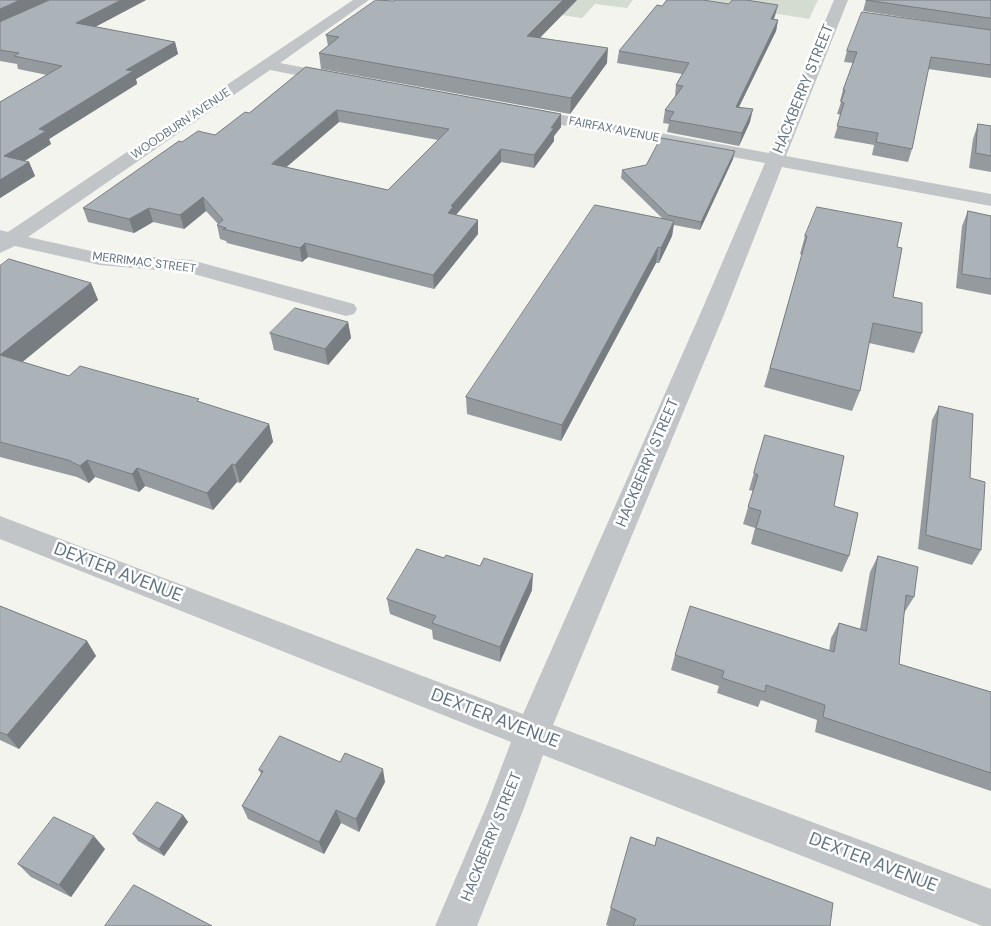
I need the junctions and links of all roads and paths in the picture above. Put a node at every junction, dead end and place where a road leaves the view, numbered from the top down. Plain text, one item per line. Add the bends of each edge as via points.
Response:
1 (362, 0) edge
2 (843, 10) edge
3 (267, 65) junction
4 (356, 82) edge
5 (512, 111) edge
6 (776, 160) junction
7 (991, 200) edge
8 (4, 241) edge
9 (346, 309) dead end
10 (0, 527) edge
11 (532, 734) junction
12 (991, 909) edge
13 (456, 926) edge

1 - 3 street, WOODBURN AVENUE
2 - 6 street, HACKBERRY STREET
3 - 4 street
3 - 8 street, WOODBURN AVENUE
5 - 6 street, FAIRFAX AVENUE
6 - 7 street, FAIRFAX AVENUE
6 - 11 street, HACKBERRY STREET
8 - 9 street, MERRIMAC STREET via 100,259 191,267
10 - 11 street, DEXTER AVENUE
11 - 12 street, DEXTER AVENUE
11 - 13 street, HACKBERRY STREET

